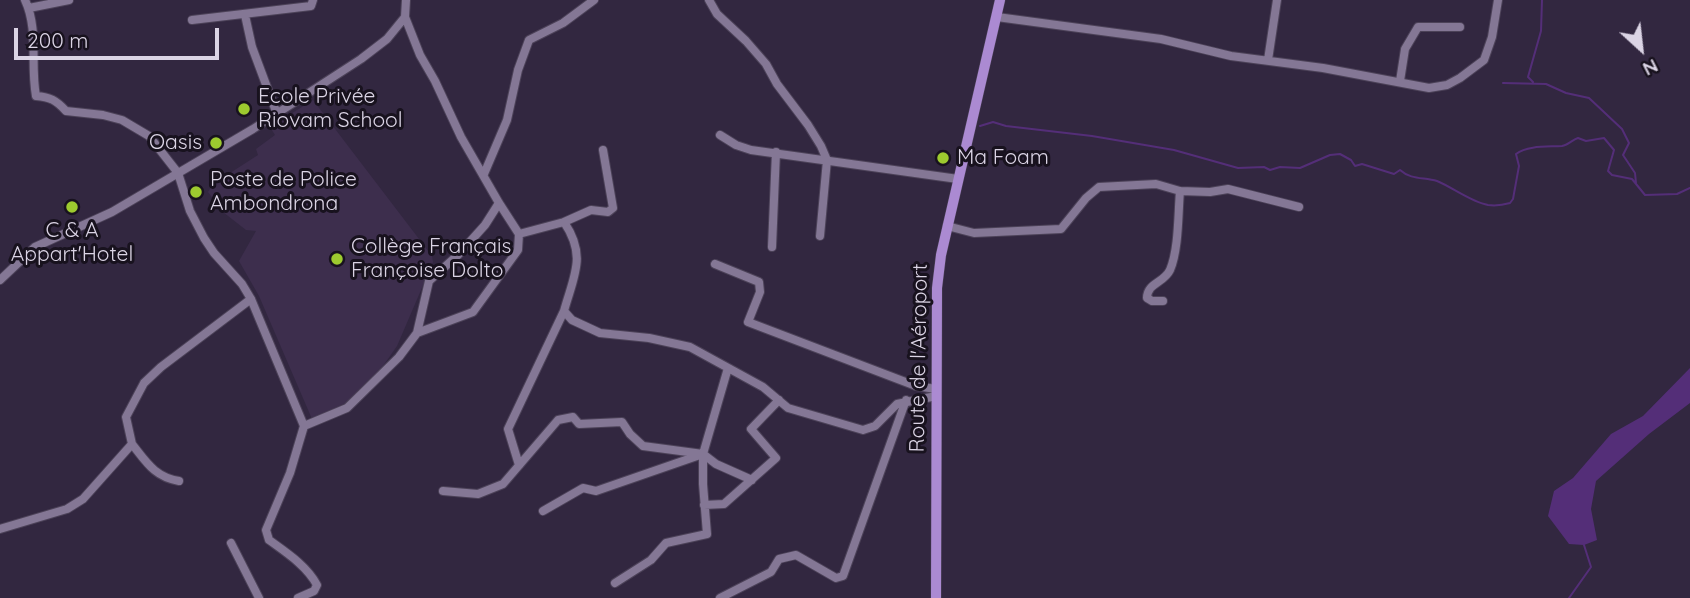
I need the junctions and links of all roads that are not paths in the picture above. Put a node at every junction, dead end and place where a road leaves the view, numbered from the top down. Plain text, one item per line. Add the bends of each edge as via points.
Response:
1 (69, 0) edge
2 (313, 0) edge
3 (406, 0) edge
4 (594, 0) edge
5 (709, 0) edge
6 (999, 0) edge
7 (1277, 0) edge
8 (1498, 0) edge
9 (27, 4) edge
10 (245, 15) junction
11 (405, 17) junction
12 (997, 17) junction
13 (192, 20) dead end
14 (1460, 27) dead end
15 (1268, 60) junction
16 (1400, 81) junction
17 (276, 114) junction
18 (720, 135) dead end
19 (603, 150) dead end
20 (776, 152) junction
21 (827, 160) junction
22 (177, 173) junction
23 (484, 174) junction
24 (958, 179) junction
25 (1180, 191) junction
26 (499, 203) junction
27 (1299, 207) dead end
28 (564, 222) junction
29 (947, 226) junction
30 (519, 234) junction
31 (820, 236) dead end
32 (772, 247) dead end
33 (715, 264) dead end
34 (0, 280) edge
35 (251, 299) junction
36 (1163, 301) dead end
37 (564, 311) junction
38 (417, 333) junction
39 (728, 368) junction
40 (936, 393) junction
41 (779, 400) junction
42 (906, 400) junction
43 (304, 426) junction
44 (132, 444) junction
45 (703, 454) junction
46 (519, 466) junction
47 (752, 480) junction
48 (179, 481) dead end
49 (443, 491) dead end
50 (704, 505) junction
51 (543, 511) dead end
52 (0, 529) edge
53 (232, 543) dead end
54 (615, 583) dead end
55 (259, 598) edge
56 (298, 598) edge
57 (720, 598) edge
58 (936, 598) edge

1 - 9 street
2 - 10 street via 311,6
3 - 11 street
4 - 23 street via 529,40 507,120
5 - 21 street via 766,64
6 - 12 main road, Route de l'Aéroport
7 - 15 street
8 - 16 street via 1484,60 1447,85 1429,88
9 - 22 street via 34,34 36,96 57,101 66,111 122,120 149,136
10 - 13 street
10 - 17 street via 251,47
11 - 17 street via 361,60
11 - 23 street via 420,55
12 - 15 street via 1161,39
12 - 24 main road, Route de l'Aéroport
14 - 16 street via 1418,27 1405,49
15 - 16 street
17 - 22 street
18 - 20 street via 751,150
19 - 28 street via 613,208 608,212 591,210
20 - 21 street
20 - 32 street
21 - 24 street
21 - 31 street
22 - 34 street via 112,212 35,247
22 - 35 street via 204,238
23 - 26 street
24 - 29 main road, Route de l'Aéroport
25 - 27 street via 1228,189
25 - 29 street via 1156,184 1100,187 1061,229 974,233
25 - 36 street via 1171,269 1147,293 1152,301
26 - 30 street
26 - 38 street via 485,225 429,281
28 - 30 street
28 - 37 street via 579,257
29 - 40 main road, Route de l'Aéroport via 937,288
30 - 38 street via 518,250 473,312
33 - 40 street via 759,282 760,292 748,321
35 - 43 street
35 - 44 street via 144,383 125,417
37 - 39 street via 572,320 600,333 690,347
37 - 46 street via 508,429
38 - 43 street via 347,408
39 - 41 street
39 - 45 street
40 - 42 street
40 - 58 main road, Route de l'Aéroport
41 - 42 street via 788,408 863,430 875,426
41 - 47 street via 751,429 776,458
42 - 57 street via 843,576 836,578 796,555 779,559 772,572
43 - 56 street via 267,530 269,540 317,585
44 - 48 street via 163,478
44 - 52 street via 83,499 67,509
45 - 46 street via 643,446 622,422 579,424 573,417 558,420
45 - 47 street
45 - 50 street
45 - 51 street via 605,489 583,488
46 - 49 street via 503,484 478,494
47 - 50 street via 724,504
50 - 54 street via 707,534 666,543 651,560
53 - 55 street

